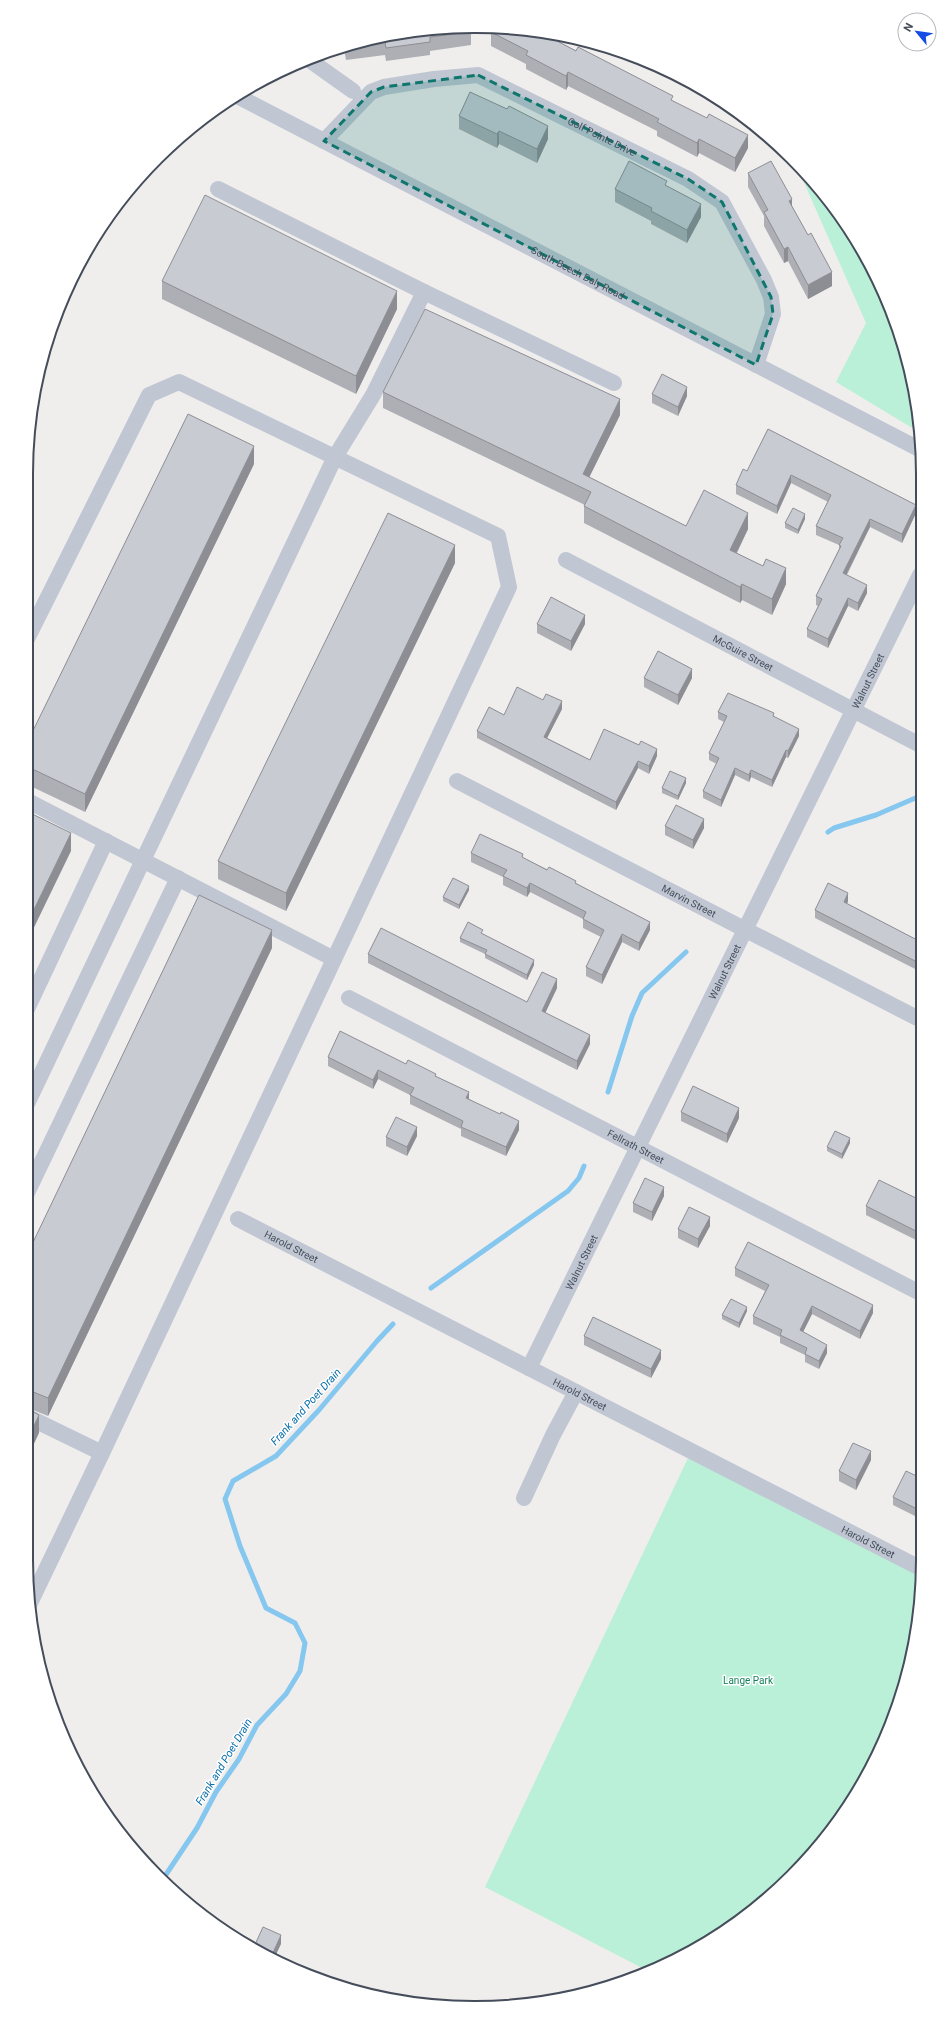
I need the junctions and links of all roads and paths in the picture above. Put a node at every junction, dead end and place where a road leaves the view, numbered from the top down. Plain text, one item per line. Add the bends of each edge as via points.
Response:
1 (314, 64) edge
2 (352, 91) dead end
3 (242, 99) edge
4 (324, 141) junction
5 (218, 189) dead end
6 (424, 292) junction
7 (756, 365) junction
8 (614, 383) dead end
9 (915, 447) edge
10 (335, 457) junction
11 (566, 560) dead end
12 (916, 583) edge
13 (33, 627) edge
14 (854, 710) junction
15 (916, 743) edge
16 (457, 781) dead end
17 (33, 804) edge
18 (106, 841) junction
19 (143, 860) junction
20 (178, 878) junction
21 (746, 930) junction
22 (334, 959) junction
23 (33, 996) edge
24 (349, 998) dead end
25 (916, 1017) edge
26 (33, 1091) edge
27 (639, 1148) junction
28 (33, 1180) edge
29 (238, 1220) dead end
30 (916, 1291) edge
31 (529, 1368) junction
32 (576, 1392) junction
33 (33, 1419) edge
34 (102, 1453) junction
35 (524, 1498) dead end
36 (916, 1566) edge
37 (34, 1593) edge

1 - 2 street
3 - 4 street, South Beech Daly Road
4 - 7 street, South Beech Daly Road
4 - 7 street, Golf Pointe Drive via 371,92 384,87 478,75 688,179 722,202 772,297 773,314
5 - 6 street
6 - 8 street
6 - 10 street via 373,395
7 - 9 street, South Beech Daly Road
10 - 13 street via 179,382 149,395
10 - 19 street
10 - 22 street via 498,536 509,587
11 - 14 street, McGuire Street
12 - 14 street, Walnut Street
14 - 15 street, McGuire Street
14 - 21 street, Walnut Street
16 - 21 street, Marvin Street
17 - 18 street
18 - 19 street
18 - 23 street
19 - 20 street
19 - 26 street
20 - 22 street
20 - 28 street
21 - 25 street, Marvin Street
21 - 27 street, Walnut Street
22 - 34 street
24 - 27 street, Fellrath Street
27 - 30 street, Fellrath Street
27 - 31 street, Walnut Street
29 - 31 street, Harold Street
31 - 32 street, Harold Street
32 - 35 street
32 - 36 street, Harold Street
33 - 34 street
34 - 37 street

